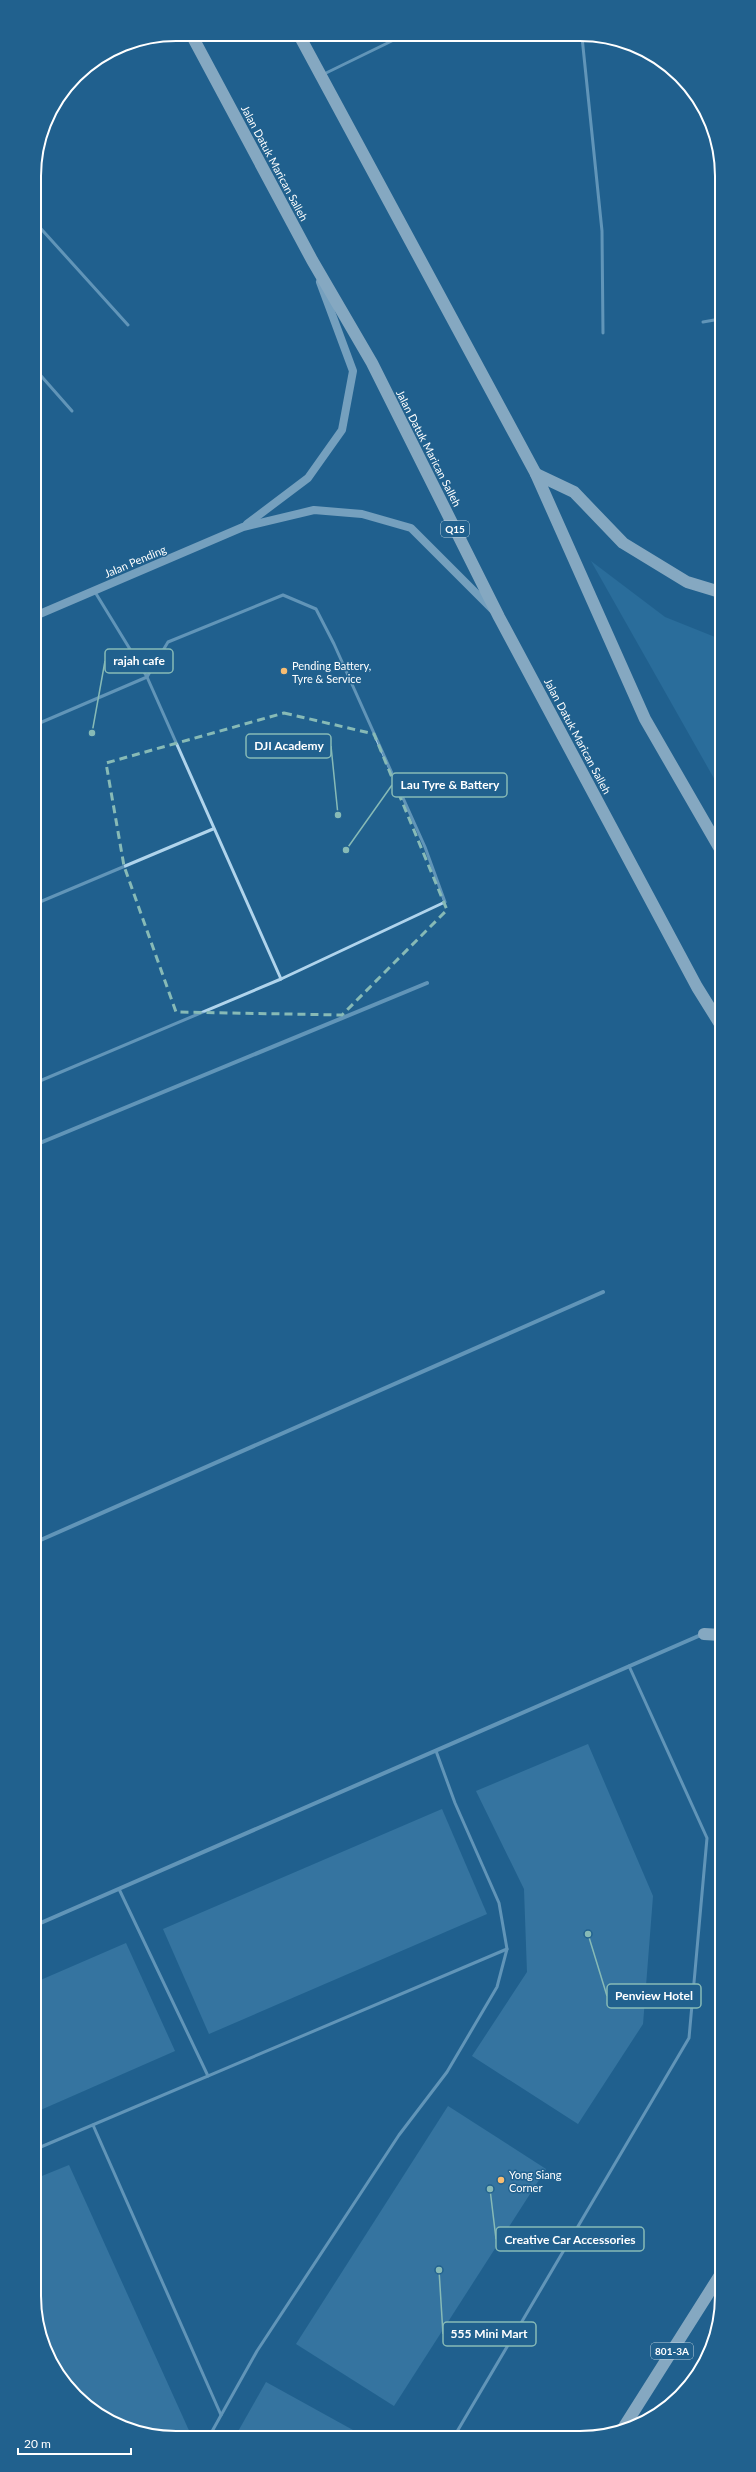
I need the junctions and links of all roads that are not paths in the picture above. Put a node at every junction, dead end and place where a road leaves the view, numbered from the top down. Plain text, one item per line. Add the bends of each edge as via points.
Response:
1 (195, 41) edge
2 (302, 41) edge
3 (393, 41) edge
4 (582, 41) edge
5 (322, 75) junction
6 (41, 228) edge
7 (312, 260) junction
8 (715, 320) edge
9 (703, 322) dead end
10 (128, 325) dead end
11 (603, 333) dead end
12 (41, 377) edge
13 (72, 411) dead end
14 (536, 474) junction
15 (243, 527) junction
16 (94, 590) junction
17 (715, 590) edge
18 (41, 613) edge
19 (499, 617) junction
20 (147, 677) junction
21 (41, 722) edge
22 (213, 829) junction
23 (715, 841) edge
24 (41, 901) edge
25 (281, 979) junction
26 (427, 983) dead end
27 (715, 1016) edge
28 (41, 1080) edge
29 (41, 1143) edge
30 (603, 1292) dead end
31 (41, 1540) edge
32 (704, 1634) joint
33 (715, 1635) edge
34 (629, 1666) junction
35 (436, 1751) junction
36 (119, 1889) junction
37 (41, 1923) edge
38 (507, 1949) junction
39 (208, 2076) junction
40 (93, 2125) junction
41 (41, 2147) edge
42 (715, 2283) edge
43 (221, 2415) junction
44 (627, 2423) edge
45 (212, 2431) edge
46 (457, 2431) edge

1 - 7 highway, Jalan Datuk Marican Salleh / Q15
2 - 5 highway
3 - 5 lane
4 - 11 lane via 602,231
5 - 14 highway
6 - 10 lane
7 - 15 street via 353,370 342,430 308,478
7 - 19 highway, Jalan Datuk Marican Salleh / Q15 via 372,363
8 - 9 lane
12 - 13 lane
14 - 17 highway via 574,492 623,543 687,582
14 - 23 highway via 645,719
15 - 16 street, Jalan Pending
15 - 19 street via 314,510 362,514 411,528
16 - 18 street, Jalan Pending
16 - 20 lane
19 - 27 highway, Jalan Datuk Marican Salleh / Q15 via 697,987
20 - 21 lane
20 - 22 lane
20 - 25 lane via 168,642 283,595 316,609 418,832 445,902
22 - 24 lane
22 - 25 lane
25 - 28 lane
26 - 29 street
30 - 31 street
32 - 33 highway
32 - 34 street
34 - 35 street
34 - 46 lane via 707,1838 689,2038
35 - 36 street
35 - 38 lane via 498,1903
36 - 37 street
36 - 39 lane
38 - 39 lane
38 - 43 lane via 497,1987 447,2072 399,2135 257,2351
39 - 40 lane
40 - 41 lane
40 - 43 lane
42 - 44 highway, 801-3A
43 - 45 lane

